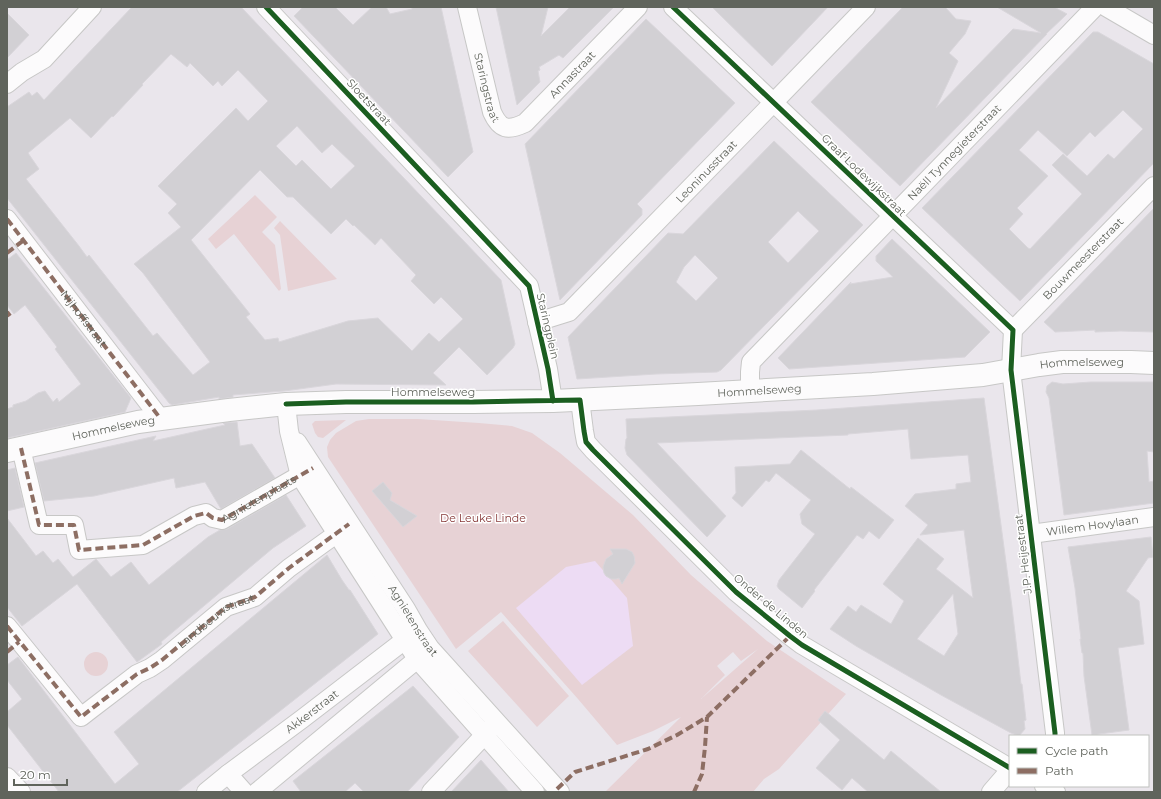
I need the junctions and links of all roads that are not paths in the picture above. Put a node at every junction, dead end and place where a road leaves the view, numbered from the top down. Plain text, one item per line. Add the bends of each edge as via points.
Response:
1 (75, 7) edge
2 (92, 7) edge
3 (266, 7) edge
4 (467, 7) edge
5 (638, 7) edge
6 (673, 7) edge
7 (866, 7) edge
8 (1095, 7) edge
9 (1106, 7) edge
10 (1154, 35) edge
11 (22, 72) junction
12 (7, 84) edge
13 (774, 102) junction
14 (501, 125) joint
15 (1154, 186) edge
16 (458, 211) joint
17 (892, 217) junction
18 (7, 219) edge
19 (537, 322) junction
20 (1013, 330) junction
21 (1154, 363) edge
22 (1011, 370) junction
23 (750, 392) junction
24 (580, 400) junction
25 (553, 401) junction
26 (286, 404) junction
27 (160, 418) junction
28 (14, 450) edge
29 (307, 472) junction
30 (1154, 517) edge
31 (343, 529) junction
32 (1031, 534) junction
33 (7, 626) edge
34 (411, 634) junction
35 (13, 647) edge
36 (424, 653) junction
37 (497, 722) junction
38 (484, 734) junction
39 (1055, 735) edge
40 (1009, 768) edge
41 (1009, 770) edge
42 (228, 774) junction
43 (7, 777) edge
44 (1046, 787) edge
45 (21, 792) edge
46 (206, 792) edge
47 (244, 792) edge
48 (257, 792) edge
49 (431, 792) edge
50 (535, 792) edge
51 (560, 792) edge
52 (991, 792) edge
53 (1056, 792) edge

1 - 11 street via 31,55
2 - 11 street via 44,59
3 - 16 street, Sloetstraat
4 - 14 street, Staringstraat via 492,112
5 - 14 street, Annastraat via 525,123 506,128
6 - 13 street, Graaf Lodewijkstraat
7 - 13 street, Leoninusstraat
8 - 17 street, Naëll Tynnegieterstraat
9 - 10 street
11 - 12 street
13 - 17 street, Graaf Lodewijkstraat
13 - 19 street, Leoninusstraat via 569,312
15 - 20 street, Bouwmeesterstraat
16 - 19 street, Staringplein via 529,286
17 - 20 street, Graaf Lodewijkstraat
17 - 23 street, Naëll Tynnegieterstraat via 751,362
18 - 27 street, Nijhoffstraat
19 - 25 street, Staringplein
20 - 22 street
21 - 22 street, Hommelseweg via 1062,362
22 - 23 street, Hommelseweg via 983,375
22 - 32 street, J.P. Heijestraat
23 - 24 street, Hommelseweg
24 - 25 street, Hommelseweg
24 - 40 street, Onder de Linden via 586,442 736,592 802,645
25 - 26 street, Hommelseweg
26 - 27 street, Hommelseweg
26 - 29 street, Agnietenstraat via 289,431
27 - 28 street, Hommelseweg
28 - 29 street, Agnietenplaats via 39,525 74,525 79,550 143,545 194,516 206,513 222,520
29 - 31 street, Agnietenstraat
30 - 32 street, Willem Hovylaan
31 - 34 street, Agnietenstraat via 406,609
31 - 35 street, Landbouwstraat via 289,568 255,597 226,607 162,660 137,674 82,717
32 - 39 street, J.P. Heijestraat
33 - 35 street
34 - 36 street, Agnietenstraat
34 - 42 street, Akkerstraat
36 - 37 street, Agnietenstraat
36 - 38 street, Agnietenstraat
36 - 48 street
37 - 38 street
37 - 51 street, Agnietenstraat
38 - 49 street
38 - 50 street, Agnietenstraat
41 - 52 street
42 - 46 street, Akkerstraat
42 - 47 street
43 - 45 street
44 - 53 street

